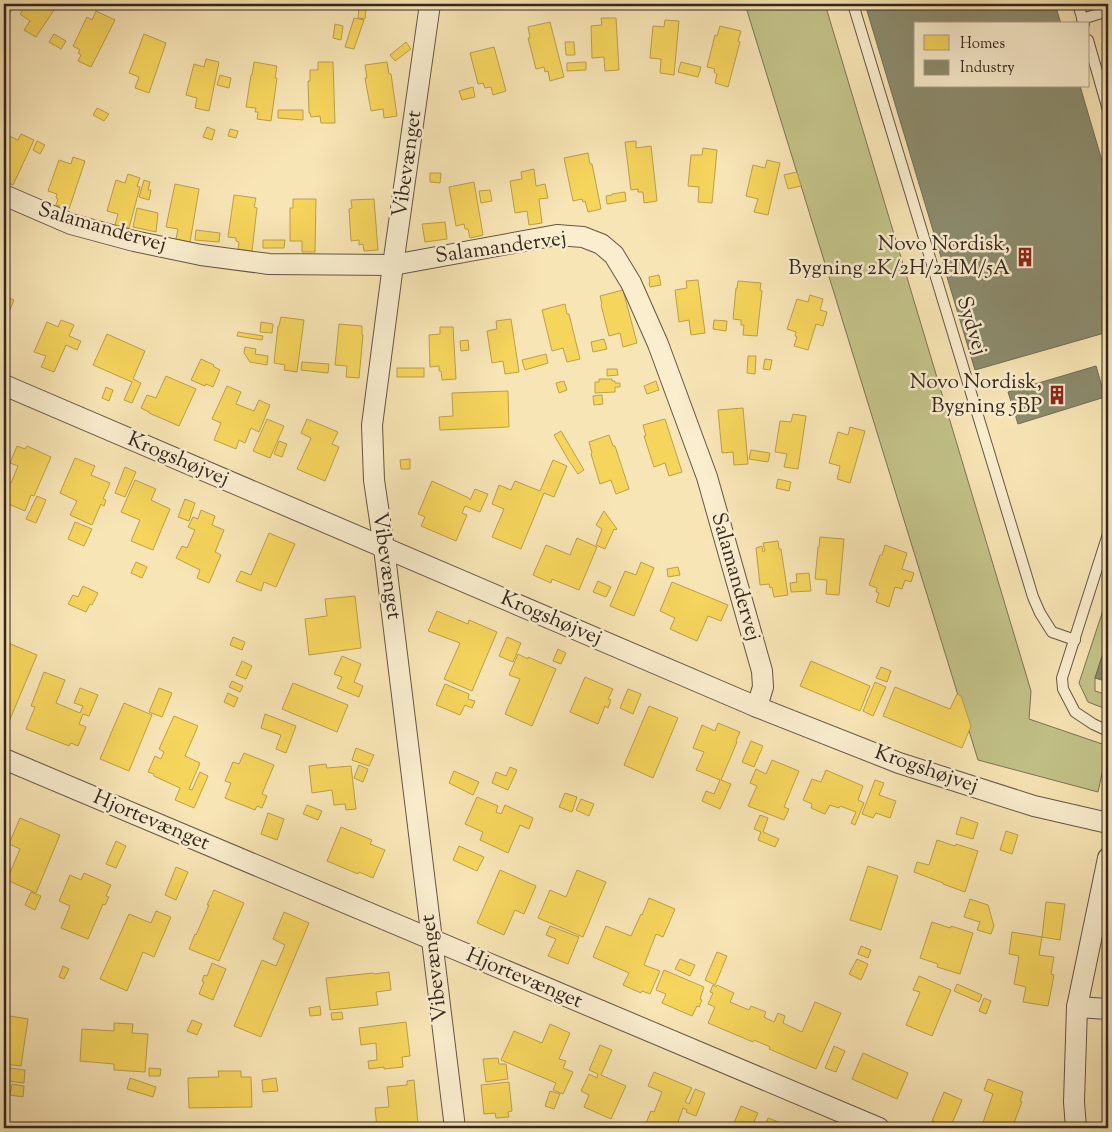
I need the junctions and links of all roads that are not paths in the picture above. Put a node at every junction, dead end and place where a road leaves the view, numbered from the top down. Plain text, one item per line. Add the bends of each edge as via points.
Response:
1 (430, 4) edge
2 (853, 4) edge
3 (1078, 4) edge
4 (1108, 11) edge
5 (1083, 21) edge
6 (1090, 47) edge
7 (1108, 110) edge
8 (4, 195) edge
9 (393, 265) junction
10 (4, 385) edge
11 (1108, 534) edge
12 (384, 548) junction
13 (1075, 640) junction
14 (757, 706) junction
15 (1108, 731) edge
16 (4, 758) edge
17 (1108, 823) edge
18 (1108, 858) edge
19 (432, 940) junction
20 (1077, 1007) junction
21 (1108, 1009) edge
22 (455, 1128) edge
23 (879, 1128) edge
24 (1076, 1128) edge

1 - 9 street, Vibevænget
2 - 13 lane, Sydvej via 1033,597 1052,632
3 - 5 lane
4 - 5 lane
6 - 7 lane
8 - 9 street, Salamandervej via 71,224 202,255 269,264
9 - 12 street, Vibevænget via 372,425 374,480
9 - 14 street, Salamandervej via 557,235 583,237 601,244 614,255 631,283 658,344 708,477 762,671 763,686
10 - 12 street, Krogshøjvej
11 - 13 lane
12 - 14 street, Krogshøjvej
12 - 19 street, Vibevænget
13 - 15 lane via 1062,678 1063,689 1075,712
14 - 17 street, Krogshøjvej via 899,763 1034,806
16 - 19 street, Hjortevænget
18 - 20 street
19 - 22 street, Vibevænget
19 - 23 street, Hjortevænget
20 - 21 street
20 - 24 street

